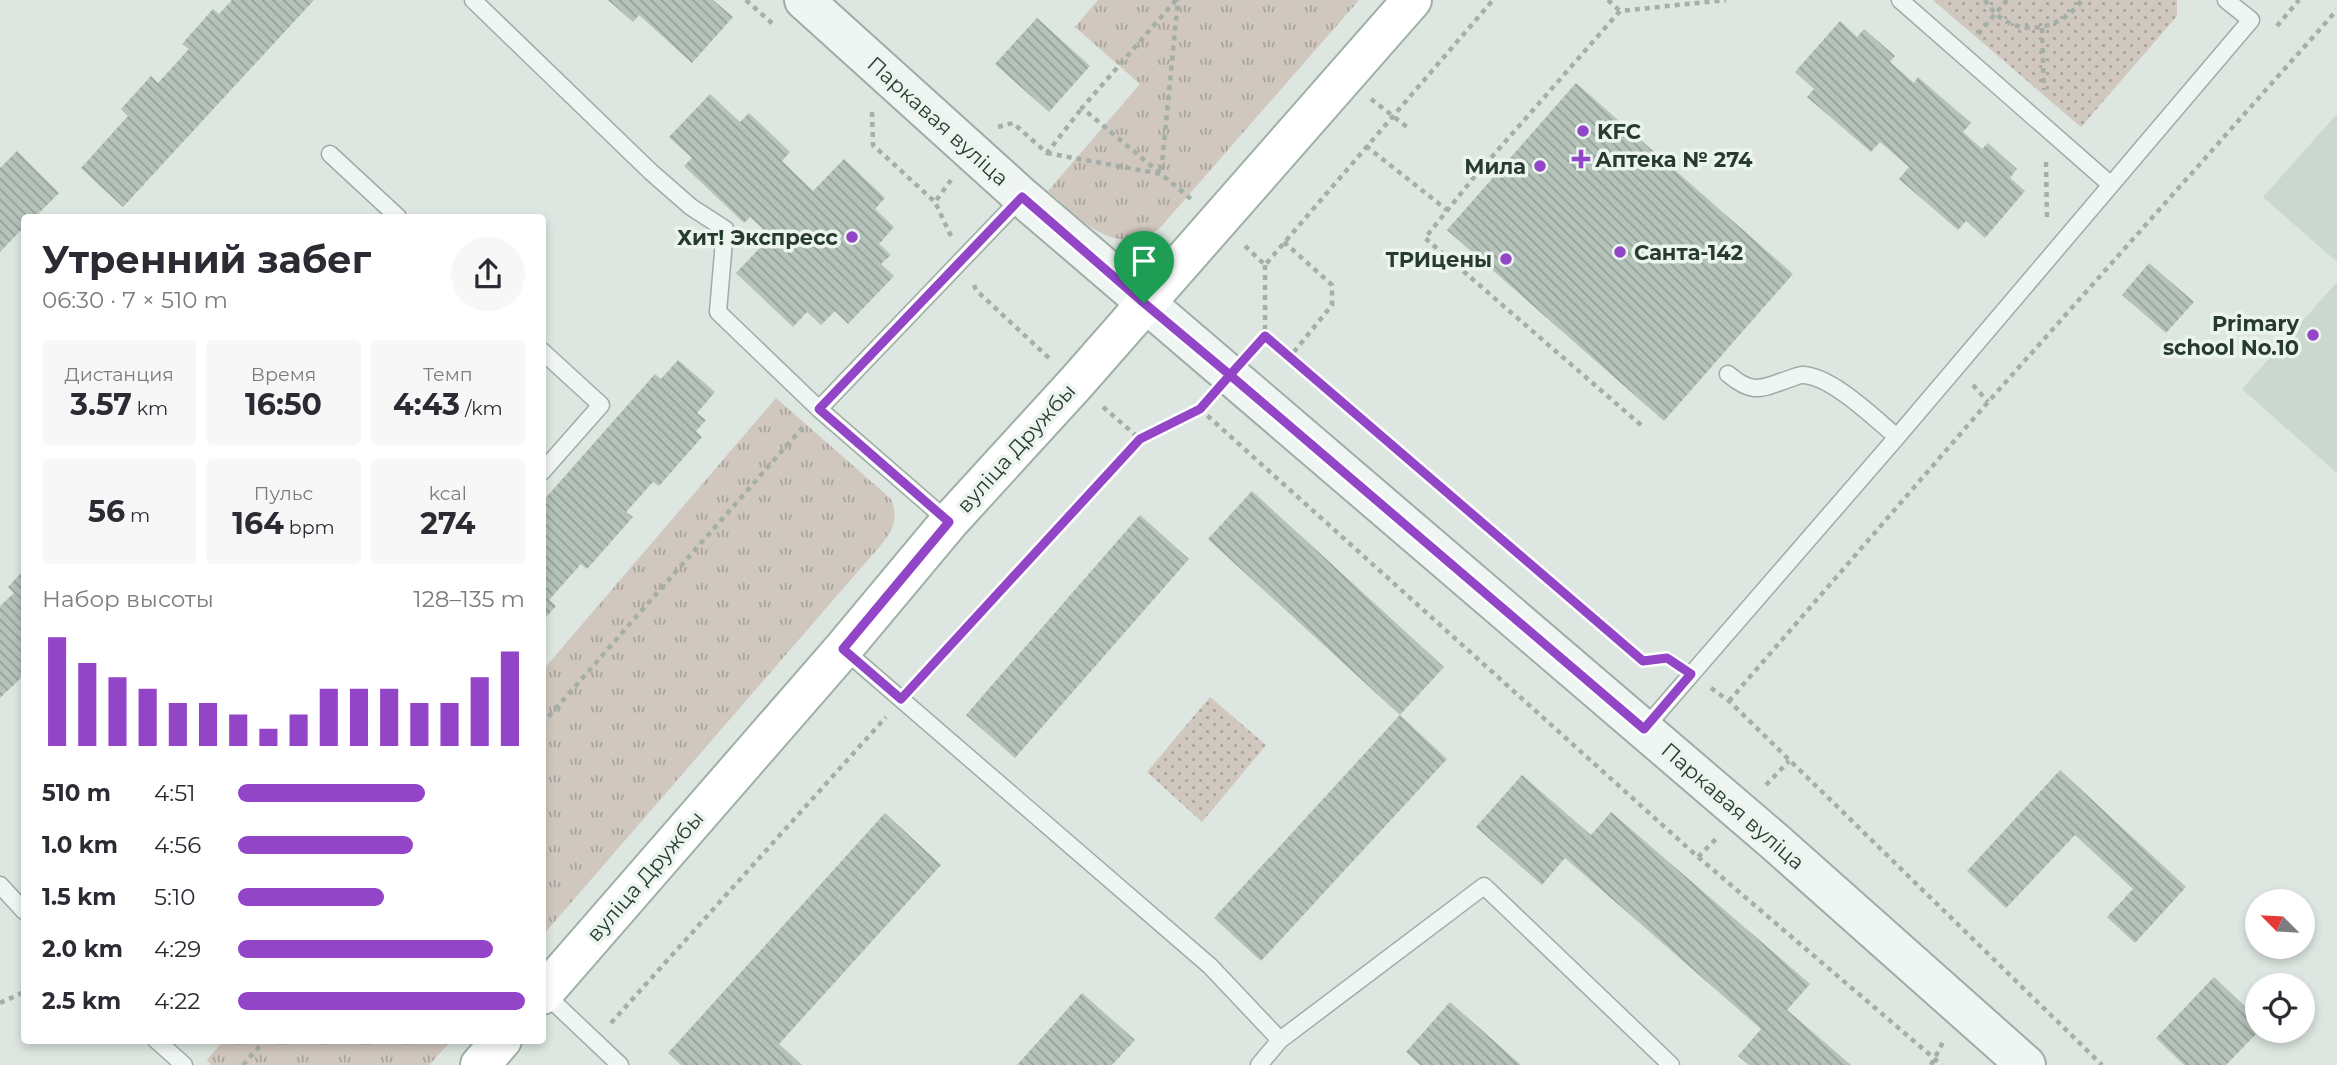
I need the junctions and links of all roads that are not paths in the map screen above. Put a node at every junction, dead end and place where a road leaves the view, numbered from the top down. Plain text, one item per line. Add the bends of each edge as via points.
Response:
1 (473, 0) edge
2 (804, 0) edge
3 (1412, 0) edge
4 (1900, 0) edge
5 (2226, 0) edge
6 (330, 154) dead end
7 (2111, 185) junction
8 (1022, 197) junction
9 (395, 214) edge
10 (1144, 303) junction
11 (546, 355) edge
12 (1728, 374) dead end
13 (819, 409) junction
14 (1897, 437) junction
15 (546, 467) edge
16 (949, 522) junction
17 (843, 649) junction
18 (1644, 729) junction
19 (0, 886) edge
20 (21, 908) edge
21 (546, 991) edge
22 (546, 997) edge
23 (1280, 1040) junction
24 (160, 1044) edge
25 (498, 1044) edge
26 (184, 1065) edge
27 (480, 1065) edge
28 (620, 1065) edge
29 (1259, 1065) edge
30 (1671, 1065) edge
31 (2026, 1065) edge

1 - 13 lane via 651,172 725,229 718,312
2 - 8 street, Паркавая вуліца
3 - 10 main road, вуліца Дружбы
4 - 7 lane
5 - 7 lane via 2251,20
6 - 9 lane
7 - 14 lane
8 - 10 street, Паркавая вуліца
8 - 13 lane
10 - 16 main road, вуліца Дружбы
10 - 18 street, Паркавая вуліца
11 - 15 lane via 601,405
12 - 14 lane via 1740,385 1756,390 1802,375 1833,385
13 - 16 lane
14 - 18 lane
16 - 17 main road, вуліца Дружбы
17 - 21 main road, вуліца Дружбы
17 - 23 lane via 1210,966
18 - 31 street, Паркавая вуліца
19 - 20 lane
22 - 28 lane
23 - 29 lane
23 - 30 lane via 1484,887
24 - 26 lane
25 - 27 main road

